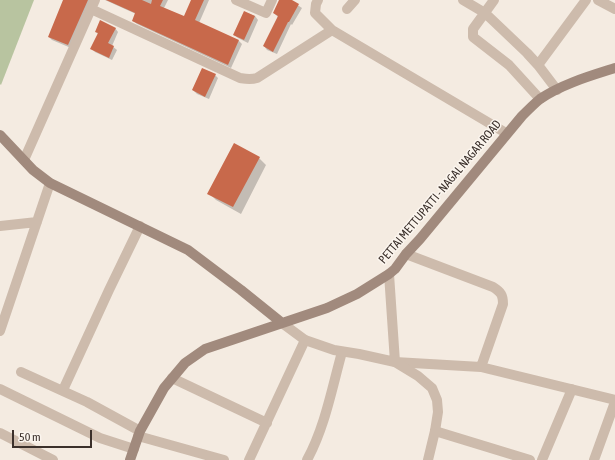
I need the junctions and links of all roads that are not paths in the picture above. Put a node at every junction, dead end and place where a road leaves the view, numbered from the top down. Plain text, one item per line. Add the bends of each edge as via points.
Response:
1 (236, 0) edge
2 (272, 0) edge
3 (318, 0) edge
4 (355, 0) edge
5 (463, 0) edge
6 (494, 0) edge
7 (586, 0) edge
8 (598, 0) edge
9 (93, 5) edge
10 (347, 8) dead end
11 (615, 9) edge
12 (485, 13) junction
13 (332, 30) junction
14 (538, 64) junction
15 (615, 68) edge
16 (557, 90) junction
17 (540, 99) junction
18 (506, 133) junction
19 (0, 135) edge
20 (24, 160) junction
21 (50, 183) junction
22 (37, 222) junction
23 (0, 226) edge
24 (140, 226) junction
25 (406, 254) junction
26 (389, 274) junction
27 (282, 324) junction
28 (0, 331) edge
29 (305, 340) junction
30 (342, 352) junction
31 (395, 362) junction
32 (481, 367) junction
33 (21, 372) dead end
34 (172, 378) junction
35 (0, 389) edge
36 (572, 389) junction
37 (63, 390) junction
38 (615, 401) edge
39 (267, 423) junction
40 (435, 431) junction
41 (0, 433) edge
42 (139, 434) junction
43 (134, 449) junction
44 (53, 460) edge
45 (130, 460) edge
46 (224, 460) edge
47 (249, 460) edge
48 (307, 460) edge
49 (428, 460) edge
50 (530, 460) edge
51 (542, 460) edge
52 (594, 460) edge

1 - 2 street via 266,13
3 - 13 street via 314,13
4 - 10 street
5 - 12 street
6 - 12 street
7 - 14 street
8 - 11 street
9 - 13 street via 247,80 257,78
9 - 20 street
12 - 14 street
12 - 17 street via 473,29 474,37 509,65
13 - 18 street
14 - 16 street
15 - 16 main road, PETTAI METTUPATTI - NAGAL NAGAR ROAD
16 - 17 main road, PETTAI METTUPATTI - NAGAL NAGAR ROAD
17 - 18 main road, PETTAI METTUPATTI - NAGAL NAGAR ROAD
18 - 25 main road, PETTAI METTUPATTI - NAGAL NAGAR ROAD
19 - 20 main road
20 - 21 main road
21 - 22 street
21 - 24 main road
22 - 23 street
22 - 28 street
24 - 27 main road via 188,250
24 - 37 street
25 - 26 main road, PETTAI METTUPATTI - NAGAL NAGAR ROAD
25 - 32 street via 501,292 503,304
26 - 27 main road, PETTAI METTUPATTI - NAGAL NAGAR ROAD via 357,294
26 - 31 street
27 - 29 street
27 - 34 main road, PETTAI METTUPATTI - NAGAL NAGAR ROAD via 226,340 205,349 185,363
29 - 30 street
29 - 39 street
30 - 31 street
30 - 48 street via 320,430
31 - 32 street
31 - 40 street via 432,388 438,412
32 - 36 street
33 - 37 street
34 - 39 street
34 - 42 main road, PETTAI METTUPATTI - NAGAL NAGAR ROAD
35 - 43 street via 100,438
36 - 38 street
36 - 51 street
37 - 42 street
38 - 52 street
39 - 47 street
40 - 49 street
40 - 50 street
41 - 44 street
42 - 43 main road, PETTAI METTUPATTI - NAGAL NAGAR ROAD
42 - 46 street
43 - 45 main road, PETTAI METTUPATTI - NAGAL NAGAR ROAD

